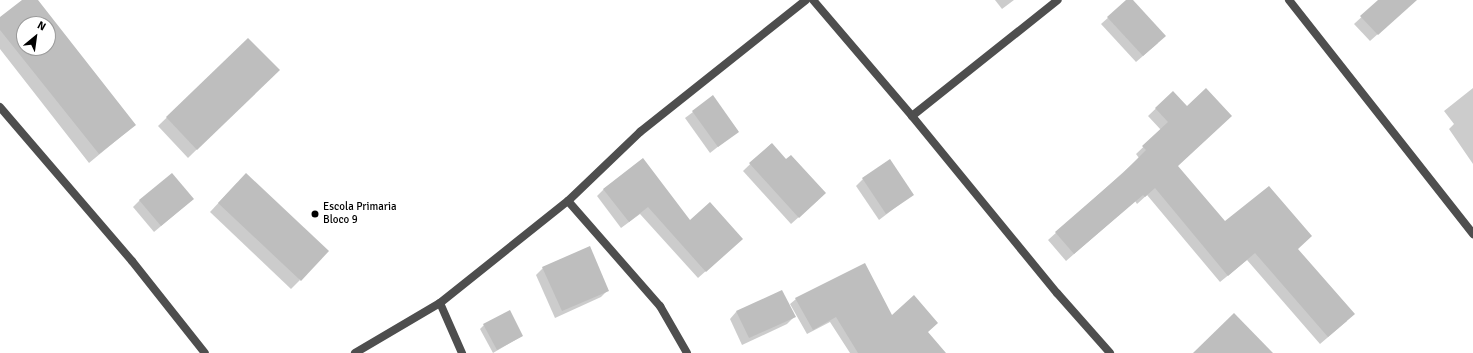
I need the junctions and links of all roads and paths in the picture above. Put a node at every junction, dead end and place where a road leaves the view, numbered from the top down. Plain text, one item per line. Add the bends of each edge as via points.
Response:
1 (806, 0) edge
2 (813, 0) edge
3 (1058, 0) edge
4 (1289, 0) edge
5 (0, 107) edge
6 (912, 116) junction
7 (568, 201) junction
8 (1473, 234) edge
9 (440, 303) junction
10 (206, 353) edge
11 (355, 353) edge
12 (462, 353) edge
13 (687, 353) edge
14 (1110, 353) edge

1 - 7 street via 640,132
2 - 6 street
3 - 6 street
4 - 8 street
5 - 10 street via 132,261
6 - 14 street via 1057,294
7 - 9 street
7 - 13 street via 660,306
9 - 11 street
9 - 12 street

